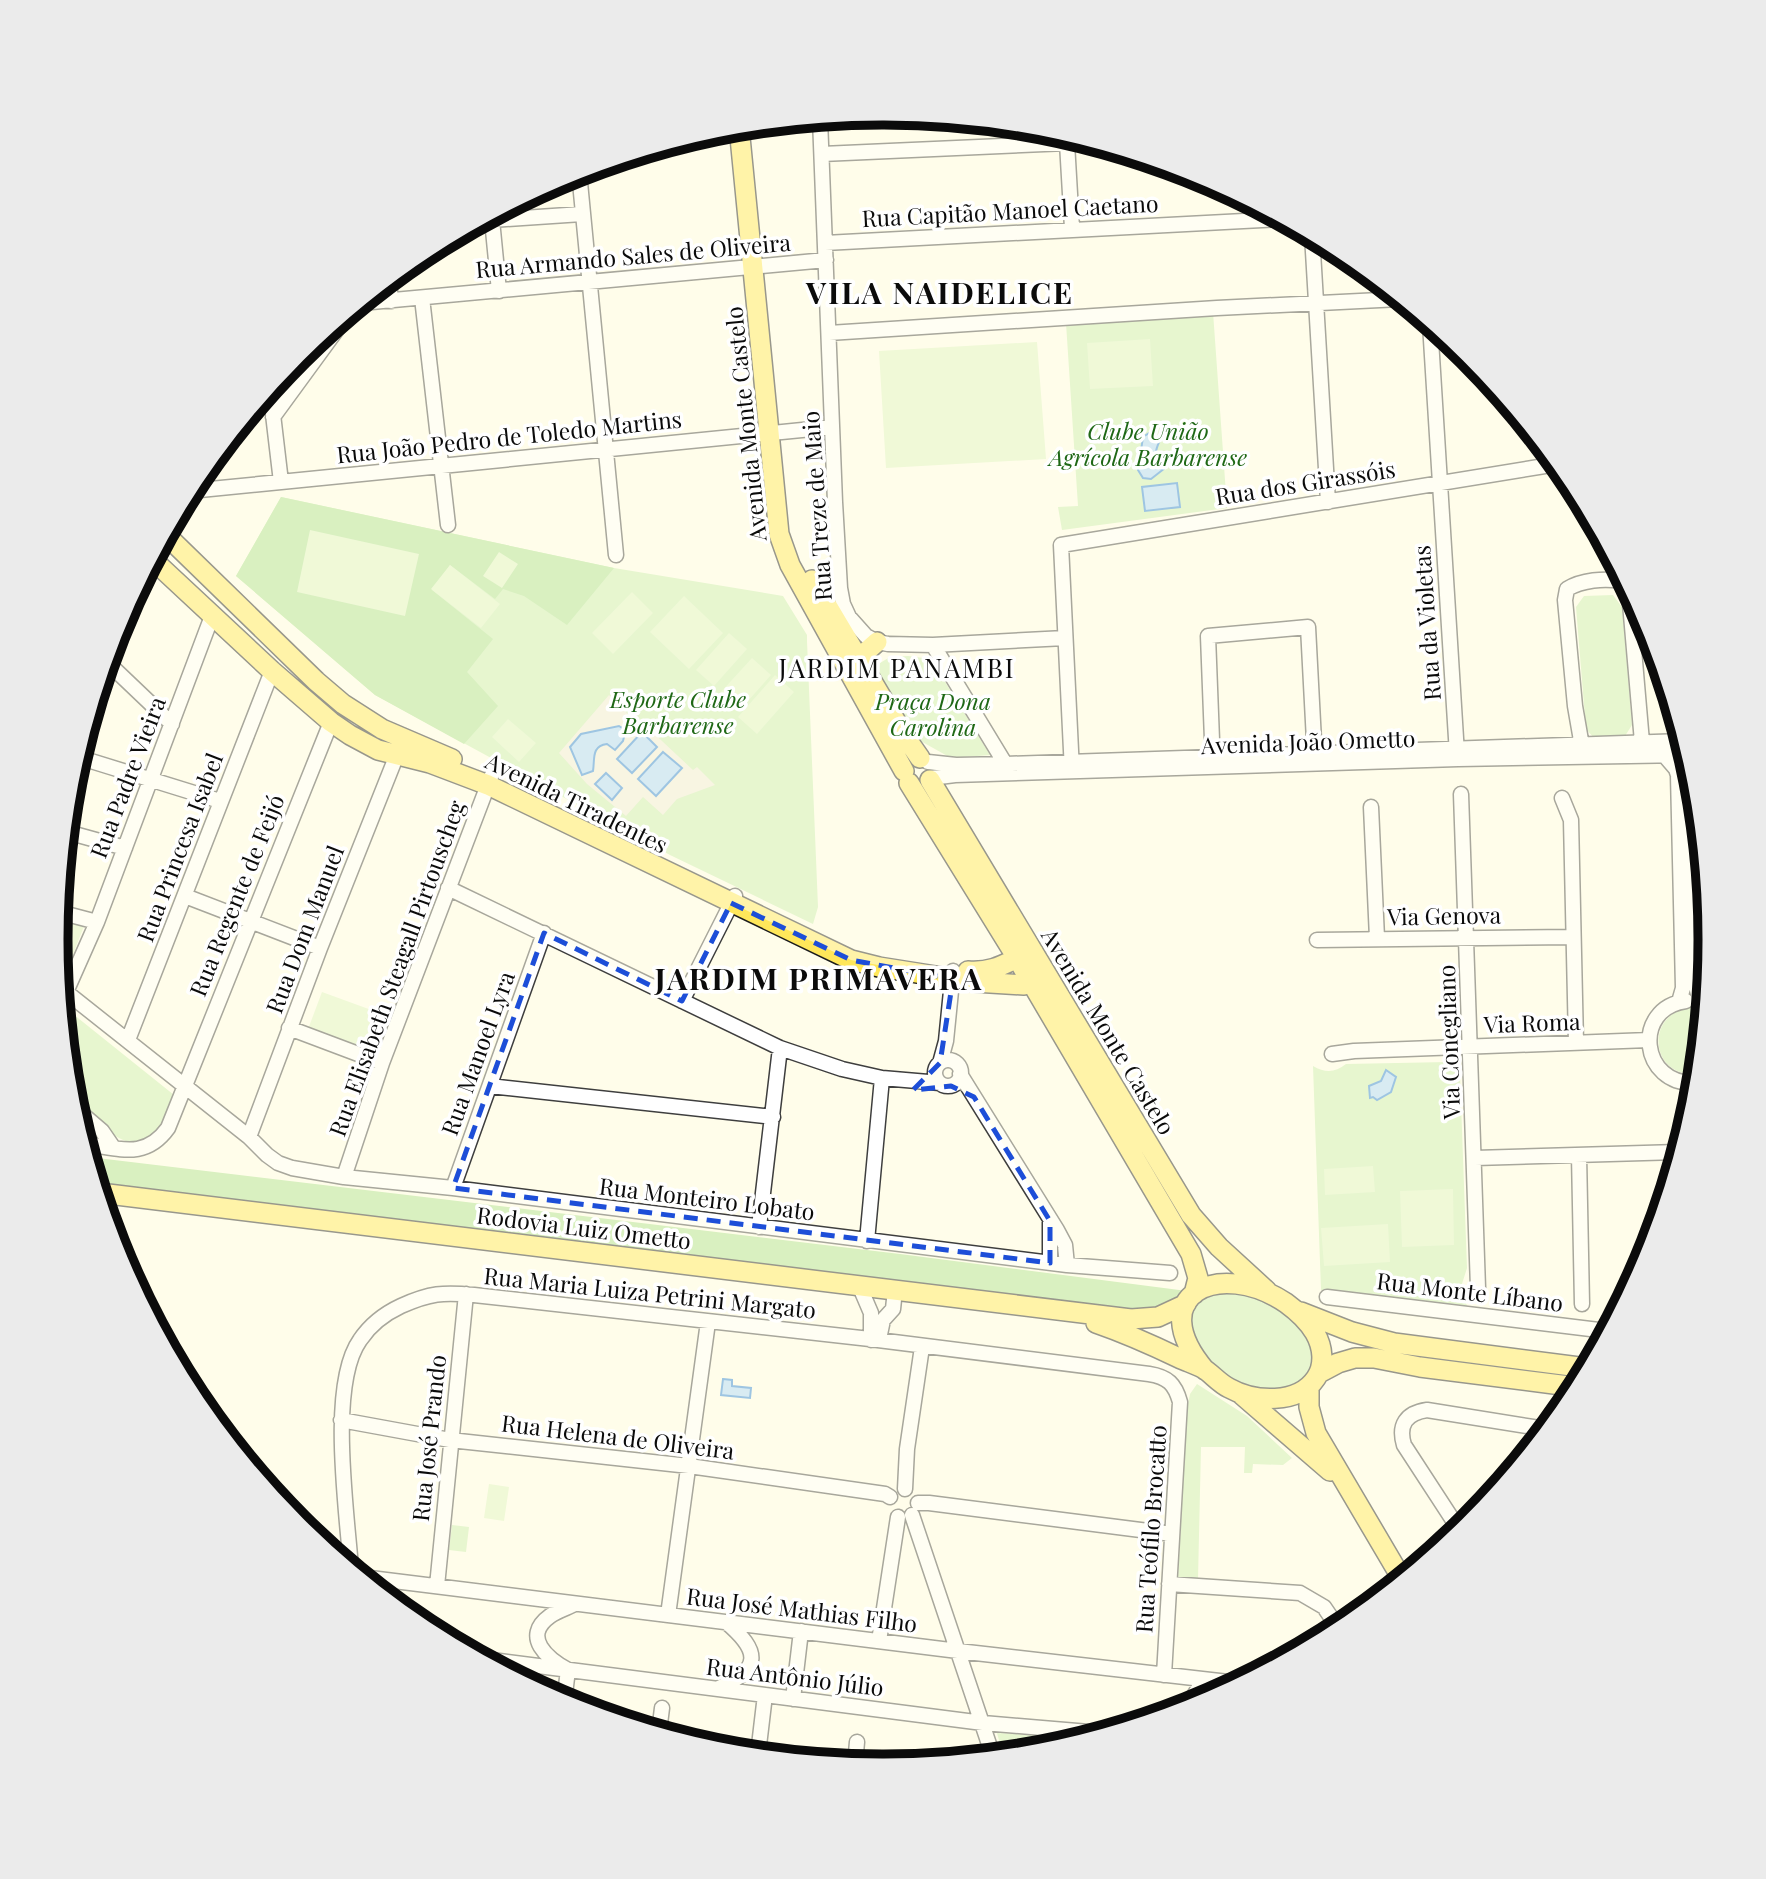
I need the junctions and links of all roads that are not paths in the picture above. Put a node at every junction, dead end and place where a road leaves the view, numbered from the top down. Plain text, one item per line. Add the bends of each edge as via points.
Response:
1 (820, 127) edge
2 (753, 136) edge
3 (741, 138) edge
4 (1056, 143) edge
5 (1067, 146) edge
6 (822, 154) junction
7 (580, 184) edge
8 (582, 214) junction
9 (504, 219) edge
10 (1263, 220) edge
11 (493, 225) edge
12 (1072, 228) junction
13 (825, 243) junction
14 (1313, 248) edge
15 (826, 260) junction
16 (759, 266) junction
17 (589, 282) junction
18 (390, 291) edge
19 (499, 291) junction
20 (422, 298) junction
21 (1387, 300) edge
22 (391, 301) junction
23 (376, 302) edge
24 (1316, 304) junction
25 (829, 333) junction
26 (1431, 337) edge
27 (325, 347) edge
28 (271, 401) edge
29 (273, 418) junction
30 (832, 427) junction
31 (776, 433) junction
32 (606, 449) junction
33 (1542, 462) edge
34 (441, 466) junction
35 (281, 482) junction
36 (1439, 483) junction
37 (204, 490) edge
38 (1328, 502) junction
39 (448, 525) dead end
40 (172, 541) edge
41 (616, 555) dead end
42 (159, 565) edge
43 (1614, 579) edge
44 (840, 588) junction
45 (822, 597) junction
46 (212, 616) junction
47 (1631, 617) edge
48 (1065, 638) junction
49 (877, 642) junction
50 (933, 645) junction
51 (859, 658) junction
52 (114, 669) edge
53 (272, 670) junction
54 (331, 722) junction
55 (172, 724) junction
56 (1673, 741) edge
57 (1642, 742) junction
58 (399, 747) junction
59 (1576, 751) junction
60 (1457, 753) junction
61 (1664, 755) junction
62 (1676, 755) edge
63 (1315, 758) junction
64 (89, 760) edge
65 (1213, 762) junction
66 (1072, 767) junction
67 (927, 769) junction
68 (1008, 769) junction
69 (907, 777) junction
70 (150, 779) junction
71 (490, 781) junction
72 (1461, 794) dead end
73 (1562, 798) dead end
74 (220, 801) junction
75 (1371, 807) dead end
76 (75, 834) edge
77 (125, 848) junction
78 (1694, 861) edge
79 (448, 888) junction
80 (185, 896) junction
81 (733, 899) junction
82 (69, 915) edge
83 (249, 921) junction
84 (97, 922) junction
85 (544, 933) junction
86 (1695, 933) edge
87 (1467, 937) junction
88 (1572, 937) junction
89 (1377, 938) junction
90 (1317, 940) dead end
91 (320, 948) junction
92 (1025, 955) junction
93 (953, 974) junction
94 (69, 979) edge
95 (1040, 979) junction
96 (1003, 984) junction
97 (1696, 987) edge
98 (70, 995) edge
99 (682, 1001) junction
100 (1679, 1002) junction
101 (1044, 1003) junction
102 (1695, 1003) edge
103 (289, 1028) junction
104 (128, 1040) junction
105 (1649, 1040) junction
106 (1576, 1043) junction
107 (1470, 1047) junction
108 (780, 1048) junction
109 (1332, 1054) dead end
110 (382, 1063) junction
111 (943, 1073) junction
112 (883, 1078) junction
113 (1684, 1084) edge
114 (490, 1086) junction
115 (186, 1087) junction
116 (974, 1097) junction
117 (773, 1117) junction
118 (89, 1120) edge
119 (249, 1137) junction
120 (95, 1145) edge
121 (113, 1147) junction
122 (1669, 1152) edge
123 (1579, 1155) junction
124 (1475, 1158) junction
125 (344, 1177) junction
126 (453, 1188) junction
127 (109, 1195) edge
128 (1050, 1221) junction
129 (1183, 1221) junction
130 (759, 1227) junction
131 (867, 1241) junction
132 (1050, 1263) junction
133 (1067, 1265) junction
134 (1170, 1273) dead end
135 (859, 1285) junction
136 (1478, 1288) dead end
137 (895, 1290) junction
138 (1266, 1291) junction
139 (466, 1294) junction
140 (1327, 1297) dead end
141 (1190, 1299) junction
142 (1582, 1304) dead end
143 (1295, 1310) junction
144 (1062, 1311) junction
145 (708, 1322) junction
146 (1598, 1330) edge
147 (875, 1340) junction
148 (922, 1347) junction
149 (1576, 1367) edge
150 (1205, 1370) junction
151 (1321, 1371) junction
152 (1564, 1385) edge
153 (1175, 1387) joint
154 (1309, 1388) junction
155 (1238, 1392) junction
156 (341, 1420) junction
157 (1535, 1427) edge
158 (450, 1440) junction
159 (689, 1466) junction
160 (1343, 1482) junction
161 (905, 1489) junction
162 (890, 1497) junction
163 (909, 1512) junction
164 (1453, 1521) edge
165 (1172, 1534) junction
166 (350, 1555) edge
167 (1397, 1571) edge
168 (379, 1579) edge
169 (1169, 1584) junction
170 (436, 1586) junction
171 (576, 1603) junction
172 (668, 1615) junction
173 (1332, 1619) edge
174 (726, 1622) junction
175 (801, 1631) junction
176 (879, 1641) junction
177 (958, 1651) junction
178 (508, 1662) edge
179 (568, 1670) junction
180 (1164, 1675) junction
181 (1209, 1681) junction
182 (1218, 1682) edge
183 (718, 1689) junction
184 (566, 1690) edge
185 (1197, 1691) edge
186 (765, 1695) junction
187 (793, 1699) junction
188 (662, 1708) dead end
189 (660, 1723) edge
190 (982, 1723) junction
191 (1075, 1731) edge
192 (857, 1742) dead end
193 (759, 1744) edge
194 (990, 1747) edge
195 (856, 1753) edge

1 - 6 street, Rua Treze de Maio
2 - 16 main road, Avenida Monte Castelo
3 - 16 main road, Avenida Monte Castelo
4 - 6 street
5 - 12 street
6 - 13 street, Rua Treze de Maio
7 - 8 street
8 - 9 street
8 - 17 street
10 - 12 street, Rua Capitão Manoel Caetano
11 - 19 street
12 - 13 street, Rua Capitão Manoel Caetano
13 - 15 street, Rua Treze de Maio
14 - 24 street
15 - 16 street, Rua Armando Sales de Oliveira
15 - 25 street, Rua Treze de Maio
16 - 17 street, Rua Armando Sales de Oliveira
16 - 31 main road, Avenida Monte Castelo
17 - 19 street, Rua Armando Sales de Oliveira
17 - 32 street
18 - 22 street
19 - 20 street, Rua Armando Sales de Oliveira
20 - 22 street, Rua Armando Sales de Oliveira
20 - 34 street
21 - 24 street
22 - 23 street, Rua Armando Sales de Oliveira
24 - 25 street
24 - 38 street
25 - 30 street, Rua Treze de Maio
26 - 36 street, Rua da Violetas
27 - 29 street
28 - 29 street
29 - 35 street
30 - 31 street, Rua João Pedro de Toledo Martins
30 - 44 street, Rua Treze de Maio
31 - 32 street, Rua João Pedro de Toledo Martins
31 - 45 main road, Avenida Monte Castelo via 790,528
31 - 69 main road, Avenida Monte Castelo via 777,517 790,565
32 - 34 street, Rua João Pedro de Toledo Martins
32 - 41 street
33 - 36 street, Rua dos Girassóis
34 - 35 street, Rua João Pedro de Toledo Martins
34 - 39 street
35 - 37 street, Rua João Pedro de Toledo Martins
36 - 38 street, Rua dos Girassóis
36 - 60 street, Rua da Violetas
38 - 48 street, Rua dos Girassóis via 1061,545
40 - 58 main road, Avenida Tiradentes via 316,681
42 - 46 main road, Avenida Tiradentes
43 - 59 street via 1577,583 1567,589
44 - 45 main road
44 - 49 street, Rua Treze de Maio via 849,617
45 - 51 main road, Avenida Monte Castelo
46 - 53 main road, Avenida Tiradentes
46 - 55 street, Rua Padre Vieira
47 - 57 street
48 - 50 street
48 - 66 street
49 - 50 street
49 - 51 main road
50 - 68 street
51 - 67 main road, Avenida Monte Castelo
52 - 55 street
53 - 54 main road, Avenida Tiradentes
53 - 74 street, Rua Princesa Isabel
54 - 58 main road, Avenida Tiradentes via 364,744
54 - 83 street, Rua Regente de Feijó
55 - 70 street, Rua Padre Vieira
56 - 57 street, Avenida João Ometto
57 - 59 street, Avenida João Ometto
58 - 71 main road, Avenida Tiradentes
58 - 91 street, Rua Dom Manuel
59 - 60 street, Avenida João Ometto
59 - 61 street, Avenida João Ometto
60 - 63 street, Avenida João Ometto
61 - 62 street, Avenida João Ometto
61 - 86 street via 1678,775
63 - 65 street, Avenida João Ometto
63 - 65 street via 1308,627 1208,636
64 - 70 street
65 - 66 street, Avenida João Ometto
66 - 68 street, Avenida João Ometto
67 - 68 street, Avenida João Ometto
67 - 69 main road via 923,786
67 - 92 main road, Avenida Monte Castelo
69 - 92 main road, Avenida Monte Castelo
70 - 74 street
70 - 77 street, Rua Padre Vieira
71 - 79 street, Rua Elisabeth Steagall Pirtouscheg
71 - 81 main road, Avenida Tiradentes
72 - 87 street, Via Conegliano
73 - 88 street via 1571,820
74 - 80 street, Rua Princesa Isabel
75 - 89 street
76 - 77 street
77 - 84 street, Rua Padre Vieira
78 - 86 street
79 - 85 street
79 - 110 street, Rua Elisabeth Steagall Pirtouscheg
80 - 83 street
80 - 104 street, Rua Princesa Isabel
81 - 93 main road, Avenida Tiradentes via 851,960
81 - 99 street
82 - 84 street
83 - 91 street
83 - 115 street, Rua Regente de Feijó
84 - 94 street, Rua Padre Vieira
85 - 99 street
85 - 114 street, Rua Manoel Lyra
86 - 97 street
86 - 100 street
87 - 88 street, Via Genova
87 - 89 street, Via Genova
87 - 107 street, Via Conegliano
88 - 106 street
89 - 90 street, Via Genova
91 - 103 street, Rua Dom Manuel
92 - 93 main road, Avenida Tiradentes via 989,971
92 - 95 main road, Avenida Monte Castelo
93 - 96 main road, Avenida Tiradentes
93 - 111 street
95 - 96 main road, Avenida Tiradentes
95 - 101 main road, Avenida Monte Castelo
95 - 129 main road, Avenida Monte Castelo
96 - 101 main road
98 - 104 street, Rua Monteiro Lobato
99 - 108 street
100 - 102 street
100 - 105 street via 1662,1012
101 - 129 main road, Avenida Monte Castelo
103 - 110 street
103 - 119 street, Rua Dom Manuel
104 - 115 street, Rua Monteiro Lobato
105 - 106 street, Via Roma
105 - 113 street via 1650,1052 1662,1072
106 - 107 street, Via Roma
107 - 109 street, Via Roma
107 - 124 street, Via Conegliano
108 - 112 street
108 - 117 street
110 - 125 street, Rua Elisabeth Steagall Pirtouscheg
111 - 112 street via 914,1081
111 - 116 street
111 - 116 street via 958,1081 961,1074
112 - 131 street
114 - 117 street
114 - 126 street, Rua Manoel Lyra
115 - 119 street, Rua Monteiro Lobato
115 - 121 street, Rua Regente de Feijó via 168,1128 152,1146
116 - 128 street
117 - 130 street
118 - 121 street
119 - 125 street, Rua Monteiro Lobato via 278,1163
120 - 121 street
122 - 123 street
123 - 124 street
123 - 142 street
124 - 136 street, Via Conegliano
125 - 126 street, Rua Monteiro Lobato
126 - 130 street, Rua Monteiro Lobato
127 - 135 main road, Rodovia Luiz Ometto
128 - 132 street
128 - 133 street via 1065,1245
129 - 138 main road, Avenida Monte Castelo
129 - 141 main road, Avenida Monte Castelo via 1198,1278
130 - 131 street, Rua Monteiro Lobato
131 - 132 street, Rua Monteiro Lobato
132 - 133 street, Rua Monteiro Lobato
133 - 134 street, Rua Monteiro Lobato
135 - 137 main road, Rodovia Luiz Ometto
135 - 147 street via 871,1313
137 - 144 main road, Rodovia Luiz Ometto
137 - 147 street via 893,1309
138 - 141 main road via 1220,1282
138 - 143 main road
139 - 145 street, Rua Maria Luiza Petrini Margato
139 - 156 street, Rua Maria Luiza Petrini Margato via 428,1294 387,1312 360,1340 349,1364
139 - 158 street, Rua José Prando
140 - 146 street, Rua Monte Líbano
141 - 144 main road, Rodovia Luiz Ometto via 1146,1320
141 - 150 main road via 1182,1315 1184,1336
143 - 149 main road via 1394,1343
143 - 151 main road via 1317,1337
144 - 150 main road, Rodovia Luiz Ometto via 1143,1340
145 - 147 street, Rua Maria Luiza Petrini Margato
145 - 159 street
147 - 148 street, Rua Maria Luiza Petrini Margato
148 - 153 street, Rua Maria Luiza Petrini Margato via 1157,1375
148 - 161 street via 906,1449
150 - 155 main road
151 - 152 main road via 1355,1358 1374,1358
151 - 154 main road
153 - 165 street, Rua Teófilo Brocatto via 1180,1402
154 - 155 main road via 1279,1398
154 - 160 main road via 1313,1427
155 - 160 main road
156 - 158 street, Rua Helena de Oliveira
156 - 166 street, Rua Maria Luiza Petrini Margato
157 - 164 street via 1427,1410 1412,1414 1403,1423 1401,1437 1408,1454
158 - 159 street, Rua Helena de Oliveira
158 - 170 street, Rua José Prando
159 - 162 street, Rua Helena de Oliveira
159 - 172 street
160 - 167 main road
161 - 162 street
161 - 163 street via 912,1492
162 - 163 street via 889,1506
163 - 165 street via 943,1504
163 - 176 street
163 - 177 street
165 - 169 street, Rua Teófilo Brocatto
168 - 170 street, Rua José Mathias Filho
169 - 173 street via 1300,1593 1324,1608
169 - 180 street, Rua Teófilo Brocatto
170 - 171 street, Rua José Mathias Filho
171 - 172 street, Rua José Mathias Filho
171 - 179 street via 549,1617 539,1630 540,1650
172 - 174 street, Rua José Mathias Filho
174 - 175 street, Rua José Mathias Filho
174 - 183 street via 748,1644 752,1656 742,1677
175 - 176 street, Rua José Mathias Filho
175 - 187 street
176 - 177 street, Rua José Mathias Filho
177 - 180 street, Rua José Mathias Filho
177 - 190 street
178 - 179 street, Rua Antônio Júlio
179 - 183 street, Rua Antônio Júlio
179 - 184 street
180 - 181 street, Rua José Mathias Filho
181 - 182 street, Rua José Mathias Filho
181 - 185 street
183 - 186 street, Rua Antônio Júlio
186 - 187 street, Rua Antônio Júlio
186 - 193 street
187 - 190 street, Rua Antônio Júlio
188 - 189 street
190 - 191 street, Rua Antônio Júlio
190 - 194 street
192 - 195 street

